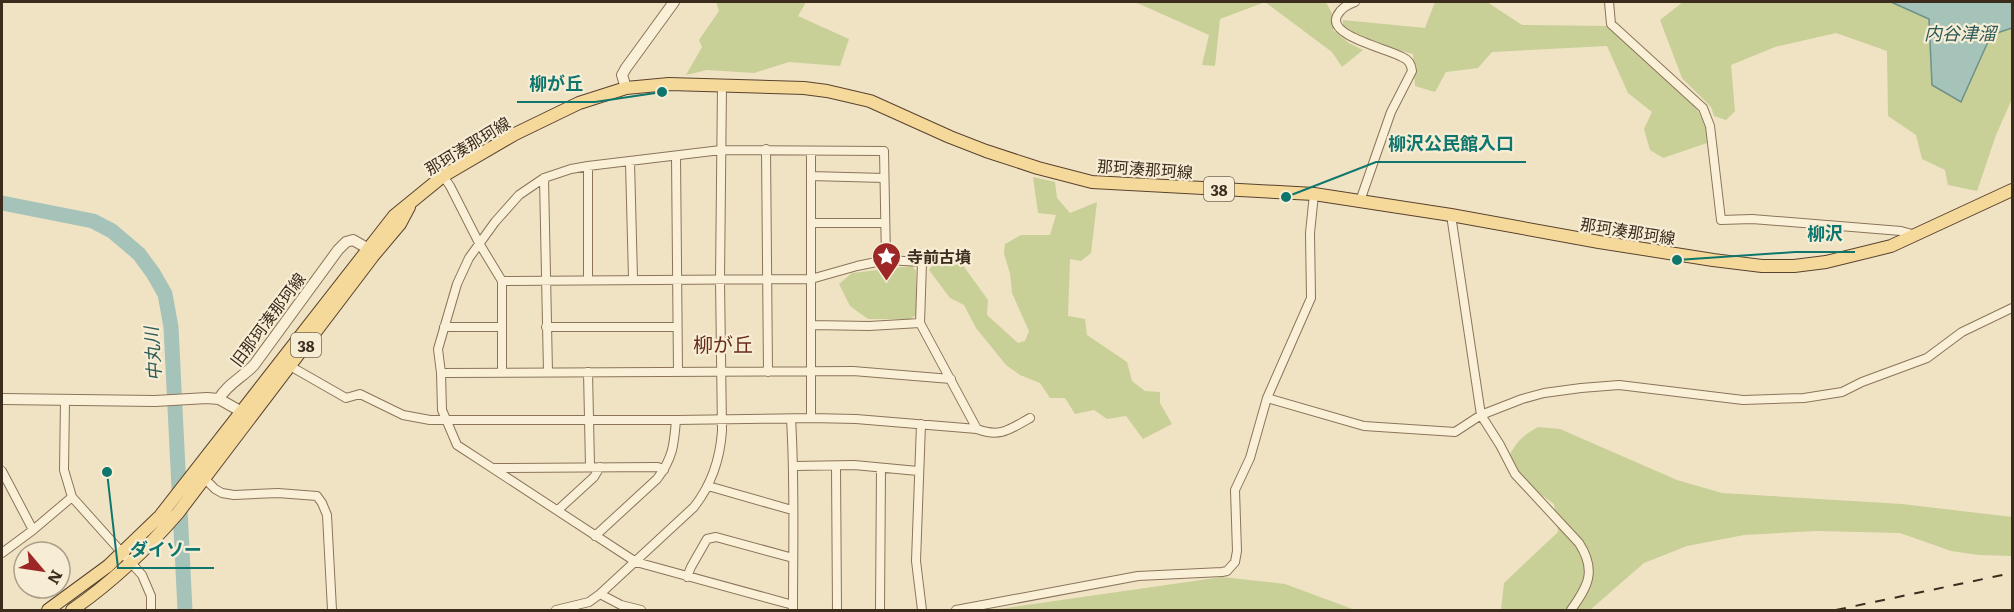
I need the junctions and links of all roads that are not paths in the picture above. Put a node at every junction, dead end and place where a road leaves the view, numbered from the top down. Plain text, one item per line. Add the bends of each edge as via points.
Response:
1 (674, 2) edge
2 (1355, 2) edge
3 (1609, 2) edge
4 (722, 85) junction
5 (626, 88) junction
6 (766, 149) junction
7 (721, 150) junction
8 (811, 151) junction
9 (676, 156) junction
10 (630, 162) junction
11 (588, 166) junction
12 (443, 176) junction
13 (811, 176) junction
14 (544, 178) junction
15 (884, 178) junction
16 (2013, 190) edge
17 (1314, 194) junction
18 (1360, 201) junction
19 (411, 204) junction
20 (1451, 215) junction
21 (811, 223) junction
22 (885, 223) junction
23 (1916, 235) junction
24 (479, 243) junction
25 (367, 248) junction
26 (886, 260) junction
27 (633, 278) junction
28 (588, 279) junction
29 (720, 279) junction
30 (768, 279) junction
31 (811, 279) junction
32 (502, 280) junction
33 (545, 280) junction
34 (677, 280) junction
35 (2013, 308) edge
36 (921, 323) junction
37 (812, 326) junction
38 (444, 327) junction
39 (502, 327) junction
40 (546, 327) junction
41 (677, 327) junction
42 (290, 366) junction
43 (678, 371) junction
44 (548, 372) junction
45 (588, 372) junction
46 (722, 372) junction
47 (768, 372) junction
48 (812, 372) junction
49 (441, 373) junction
50 (502, 374) junction
51 (951, 380) junction
52 (1266, 398) junction
53 (2, 399) edge
54 (219, 399) junction
55 (64, 400) junction
56 (242, 411) junction
57 (1480, 416) junction
58 (812, 418) junction
59 (1030, 418) dead end
60 (722, 419) junction
61 (791, 419) junction
62 (446, 420) junction
63 (590, 420) junction
64 (676, 420) junction
65 (921, 424) junction
66 (977, 429) junction
67 (590, 466) junction
68 (794, 466) junction
69 (836, 466) junction
70 (600, 467) junction
71 (494, 468) junction
72 (881, 468) junction
73 (664, 470) junction
74 (2, 471) edge
75 (918, 471) junction
76 (202, 482) junction
77 (708, 486) junction
78 (11, 490) junction
79 (2, 495) edge
80 (72, 497) junction
81 (558, 510) junction
82 (792, 510) junction
83 (33, 530) junction
84 (595, 536) junction
85 (2, 553) edge
86 (127, 557) junction
87 (793, 558) junction
88 (636, 562) junction
89 (687, 577) junction
90 (600, 594) junction
91 (793, 608) edge
92 (48, 610) edge
93 (72, 610) edge
94 (151, 610) edge
95 (332, 610) edge
96 (556, 610) edge
97 (641, 610) edge
98 (837, 610) edge
99 (880, 610) edge
100 (922, 610) edge
101 (956, 610) edge
102 (1571, 610) edge

1 - 5 street via 622,75
2 - 18 street via 1346,5 1335,24 1364,42 1403,57 1411,63 1412,71 1391,112
3 - 23 street via 1611,24 1703,108 1710,126 1721,220 1786,221
4 - 5 main road, 那珂湊那珂線 / 38
4 - 7 street
4 - 17 main road, 那珂湊那珂線 / 38 via 804,88 870,101 950,138 1092,182
5 - 12 main road, 那珂湊那珂線 / 38 via 559,111
6 - 7 street
6 - 8 street
6 - 30 street
7 - 9 street
7 - 29 street
8 - 13 street
8 - 15 street via 884,151
9 - 10 street
9 - 34 street
10 - 11 street
10 - 27 street
11 - 14 street
11 - 28 street
12 - 19 main road, 那珂湊那珂線 / 38
12 - 24 street
13 - 15 street
13 - 21 street
14 - 24 street via 519,195
14 - 33 street
15 - 22 street
16 - 23 main road, 那珂湊那珂線 / 38
17 - 18 main road, 那珂湊那珂線 / 38
17 - 52 street via 1311,298
18 - 20 main road, 那珂湊那珂線 / 38
19 - 25 main road, 那珂湊那珂線 / 38 via 394,216
19 - 42 main road, 那珂湊那珂線 / 38 via 400,224
20 - 23 main road, 那珂湊那珂線 / 38 via 1599,243 1762,266 1826,262 1891,246
20 - 57 street
21 - 22 street
21 - 31 street
22 - 26 street
24 - 32 street
24 - 38 street via 462,272
25 - 54 street, 旧那珂湊那珂線 via 353,240 338,250 254,365
25 - 56 main road, 那珂湊那珂線 / 38
26 - 31 street
26 - 36 street via 922,262
27 - 28 street
27 - 34 street
28 - 33 street
29 - 30 street
29 - 34 street
29 - 46 street
30 - 31 street
30 - 47 street
31 - 37 street
32 - 33 street
32 - 39 street
33 - 40 street
34 - 41 street
35 - 57 street via 1962,332 1927,358 1842,392 1743,400 1600,387 1544,393
36 - 37 street
36 - 51 street
37 - 48 street
38 - 39 street
38 - 49 street via 438,349
39 - 50 street
40 - 41 street
40 - 44 street
41 - 43 street
42 - 62 street via 346,398 360,394 403,415
42 - 76 main road, 那珂湊那珂線 / 38
43 - 45 street
43 - 46 street
44 - 45 street
44 - 50 street
45 - 63 street
46 - 47 street
46 - 60 street
47 - 48 street
48 - 51 street via 853,371
48 - 58 street
49 - 50 street
49 - 62 street
51 - 66 street
52 - 57 street via 1364,426 1455,432
52 - 101 street via 1250,458 1235,490 1237,551 1235,562 1227,570 1138,576
53 - 55 street
54 - 55 street
54 - 56 street
55 - 80 street via 64,470
56 - 86 main road, 那珂湊那珂線 / 38
57 - 102 street via 1515,474 1586,554 1589,577
58 - 61 street
58 - 65 street
59 - 66 street via 1002,433
60 - 61 street
60 - 64 street
60 - 77 street via 721,450
61 - 68 street
62 - 63 street
62 - 71 street via 457,445
63 - 64 street
63 - 67 street
64 - 73 street via 674,449
65 - 66 street
65 - 75 street
67 - 70 street
67 - 71 street
68 - 69 street
68 - 82 street
69 - 72 street
69 - 98 street
70 - 73 street
70 - 81 street
71 - 81 street
72 - 75 street
72 - 99 street
73 - 84 street
74 - 78 street
75 - 100 street via 916,561
76 - 86 main road, 那珂湊那珂線 / 38 via 162,532
76 - 95 street via 228,494 317,496 327,515
77 - 82 street
77 - 88 street via 694,507
78 - 79 street
78 - 83 street
80 - 83 street
80 - 86 street
81 - 84 street
82 - 87 street
83 - 85 street
84 - 88 street
86 - 92 main road, 那珂湊那珂線 / 38
86 - 93 main road, 那珂湊那珂線 / 38
86 - 94 street via 145,581
87 - 89 street via 716,537 707,539
87 - 91 street
88 - 89 street
88 - 90 street
89 - 91 street
90 - 96 street via 589,602
90 - 97 street

